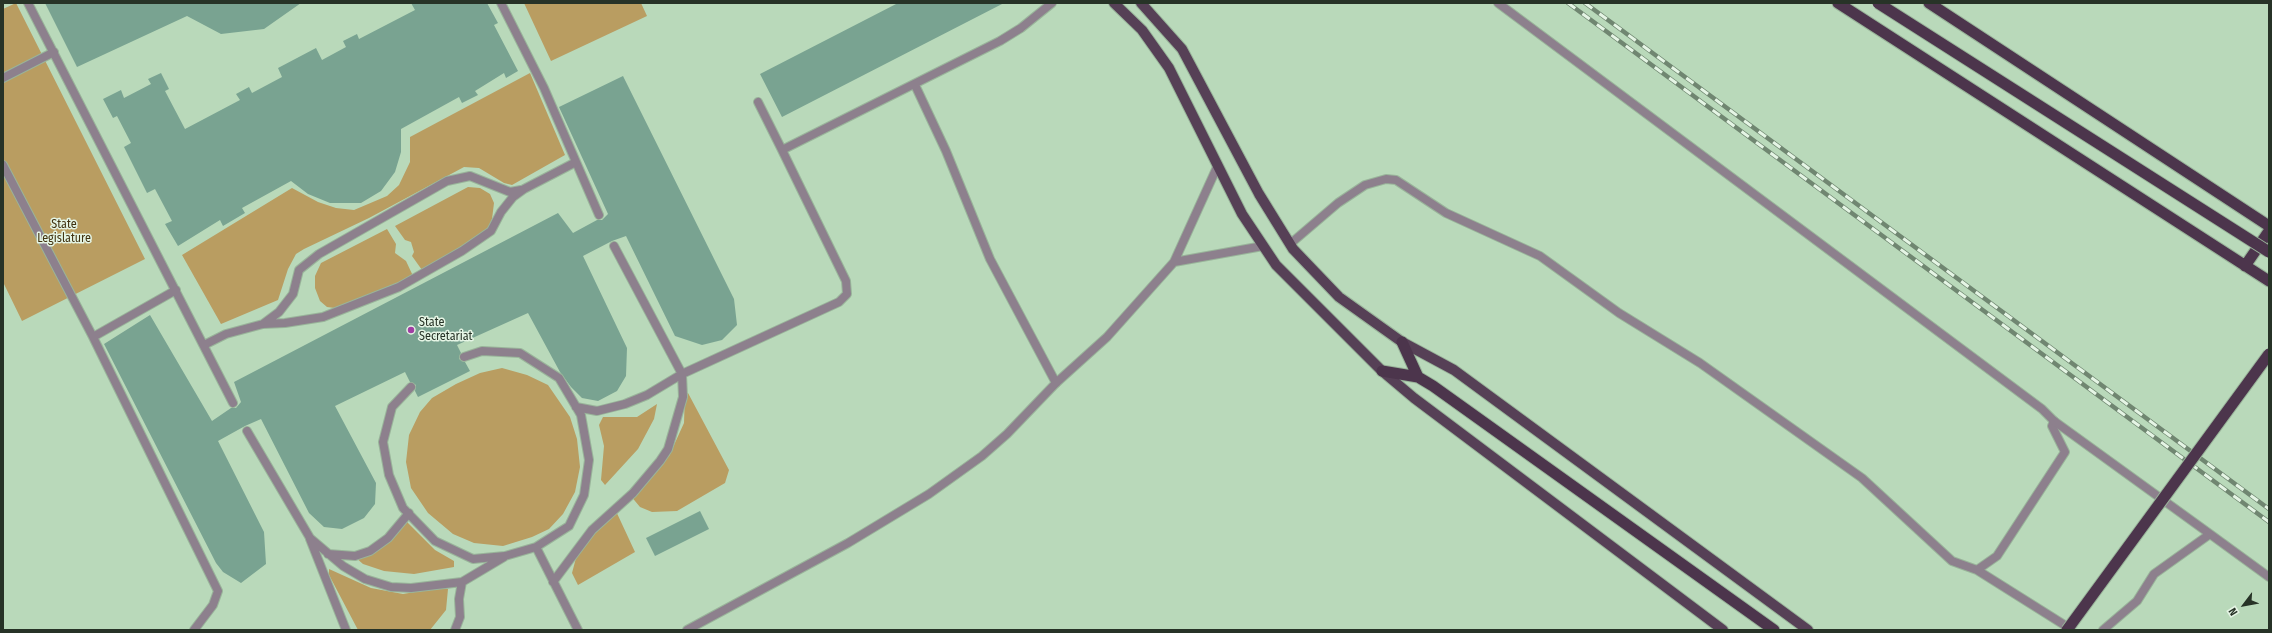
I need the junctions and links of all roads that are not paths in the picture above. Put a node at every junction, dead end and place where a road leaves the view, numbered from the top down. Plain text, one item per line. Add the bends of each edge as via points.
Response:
1 (28, 3) edge
2 (501, 3) edge
3 (1052, 3) edge
4 (1114, 3) edge
5 (1141, 3) edge
6 (1498, 3) edge
7 (1838, 3) edge
8 (1878, 3) edge
9 (1929, 3) edge
10 (54, 52) junction
11 (3, 78) edge
12 (915, 85) junction
13 (758, 102) dead end
14 (782, 150) junction
15 (576, 162) junction
16 (3, 165) edge
17 (1218, 165) junction
18 (524, 189) junction
19 (599, 216) dead end
20 (2269, 226) edge
21 (2269, 231) edge
22 (1290, 244) junction
23 (614, 246) dead end
24 (1263, 246) junction
25 (2269, 252) edge
26 (1174, 262) junction
27 (2245, 266) junction
28 (2269, 281) edge
29 (176, 290) junction
30 (263, 324) junction
31 (93, 337) junction
32 (1402, 342) junction
33 (204, 345) junction
34 (2269, 354) edge
35 (464, 358) dead end
36 (1382, 371) junction
37 (682, 374) junction
38 (1418, 377) junction
39 (1056, 383) junction
40 (411, 387) dead end
41 (234, 403) dead end
42 (576, 407) junction
43 (2054, 421) junction
44 (248, 431) dead end
45 (408, 513) junction
46 (2210, 534) junction
47 (310, 538) junction
48 (536, 548) junction
49 (328, 554) junction
50 (505, 556) junction
51 (1977, 570) junction
52 (2269, 577) edge
53 (462, 582) junction
54 (553, 582) junction
55 (2067, 628) edge
56 (194, 630) edge
57 (346, 630) edge
58 (455, 630) edge
59 (578, 630) edge
60 (687, 630) edge
61 (1723, 630) edge
62 (1774, 630) edge
63 (1808, 630) edge
64 (2103, 630) edge

1 - 10 street
2 - 15 street via 544,88
3 - 12 street via 1021,28
4 - 17 main road via 1142,30 1169,68
5 - 22 main road via 1182,49 1259,194
6 - 43 street via 2042,409
7 - 27 highway
8 - 25 highway, bridge
9 - 20 highway
10 - 11 street
10 - 29 street
12 - 14 street
12 - 39 street via 946,151 993,265
13 - 14 street
14 - 37 street via 833,250 846,280 848,294 839,302
15 - 18 street
15 - 19 street
16 - 31 street
17 - 24 main road via 1242,214
17 - 26 street
18 - 30 street via 513,197 491,231 481,239 399,287 323,317
18 - 30 street via 510,192 470,176 447,180 319,254 299,270 292,294 279,312
21 - 27 highway
22 - 32 main road via 1339,297
22 - 51 street via 1338,203 1365,185 1386,179 1396,180 1446,213 1540,256 1619,314 1700,363 1862,478 1952,561
23 - 37 street
24 - 26 street
24 - 36 main road via 1276,265
26 - 39 street via 1107,337
27 - 28 highway
29 - 31 street
29 - 33 street
30 - 33 street via 226,334
31 - 56 street via 218,591 212,605
32 - 38 highway
32 - 63 main road via 1454,370
33 - 41 street
34 - 55 highway, bridge
35 - 42 street via 482,351 520,354 559,378
36 - 38 highway
36 - 61 main road via 1414,398
37 - 42 street via 647,395 625,404 597,411
37 - 54 street via 683,397 668,449 633,493 592,530
38 - 62 highway
39 - 60 street via 982,456 929,494 848,543
40 - 45 street via 392,407 383,442 389,475 403,508
42 - 48 street via 581,415 589,460 584,495 569,526
43 - 46 street
43 - 51 street via 2052,426 2065,452 1997,556
44 - 47 street
45 - 49 street via 388,538 370,551 355,556
45 - 50 street via 435,541 473,558
46 - 52 street
46 - 64 street via 2154,574 2137,601
47 - 49 street
47 - 57 street via 327,587
48 - 50 street
48 - 54 street
49 - 53 street via 365,579 391,587 411,588
50 - 53 street
51 - 55 street
53 - 58 street via 460,616
54 - 59 street

